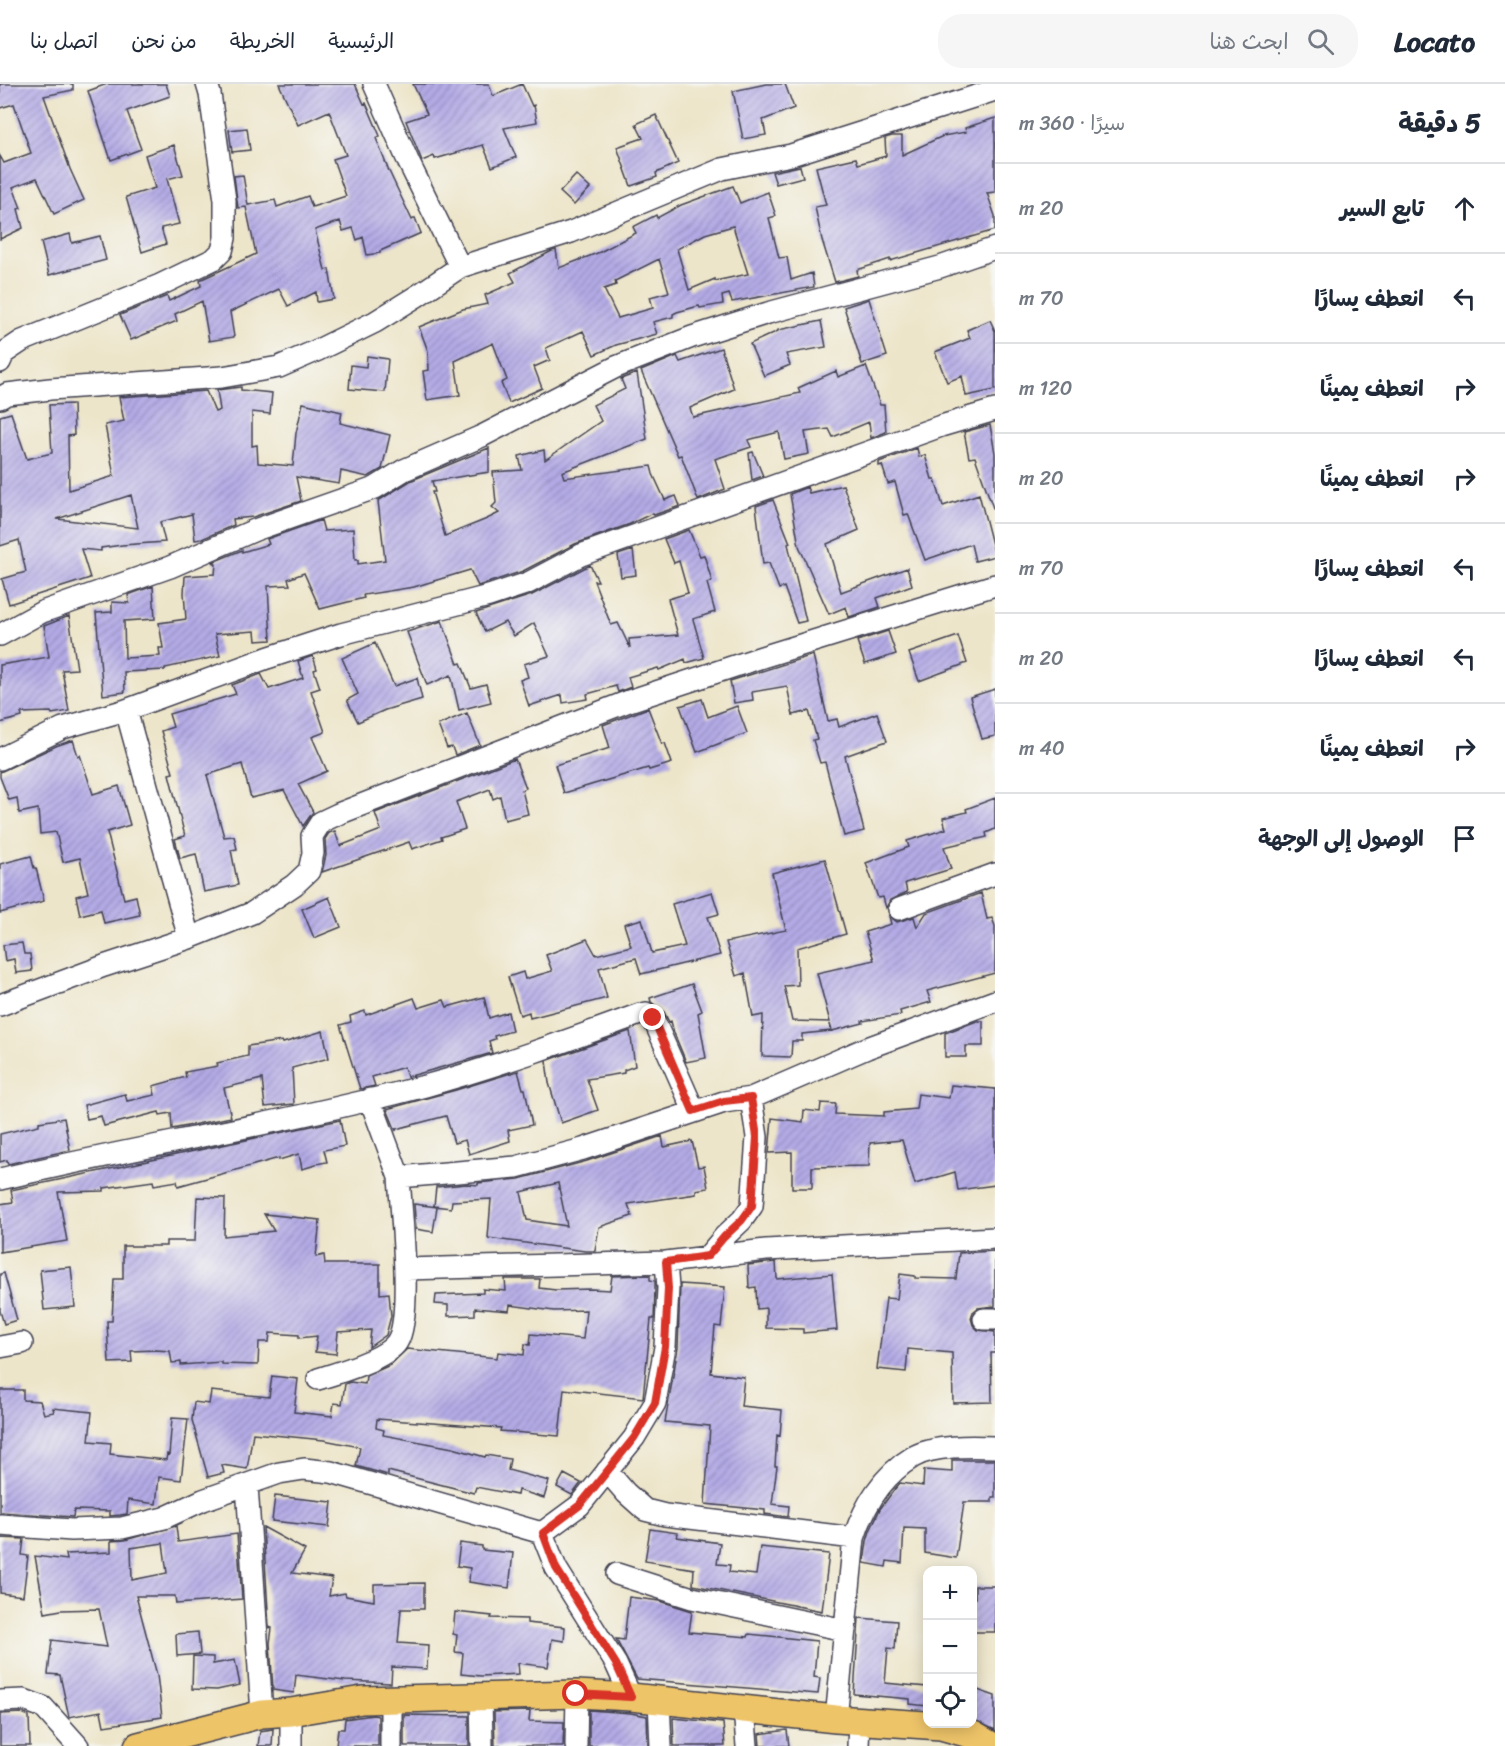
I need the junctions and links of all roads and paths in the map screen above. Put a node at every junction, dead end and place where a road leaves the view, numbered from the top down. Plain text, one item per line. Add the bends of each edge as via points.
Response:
1 (207, 84) edge
2 (374, 84) edge
3 (995, 90) edge
4 (995, 248) edge
5 (459, 267) junction
6 (0, 362) edge
7 (0, 370) edge
8 (3, 396) edge
9 (995, 410) edge
10 (995, 585) edge
11 (0, 635) edge
12 (126, 710) junction
13 (0, 759) edge
14 (995, 874) edge
15 (899, 909) dead end
16 (189, 938) junction
17 (995, 1001) edge
18 (0, 1005) edge
19 (751, 1098) junction
20 (370, 1099) junction
21 (693, 1111) junction
22 (399, 1178) junction
23 (0, 1179) edge
24 (995, 1238) edge
25 (708, 1256) junction
26 (666, 1262) junction
27 (405, 1269) junction
28 (22, 1343) dead end
29 (0, 1347) edge
30 (318, 1378) dead end
31 (995, 1446) edge
32 (607, 1471) junction
33 (247, 1485) junction
34 (0, 1526) edge
35 (543, 1533) junction
36 (854, 1538) junction
37 (617, 1574) dead end
38 (845, 1630) junction
39 (576, 1694) junction
40 (481, 1696) junction
41 (631, 1697) junction
42 (391, 1699) junction
43 (659, 1700) junction
44 (0, 1701) edge
45 (744, 1708) junction
46 (291, 1712) junction
47 (262, 1714) junction
48 (851, 1728) edge
49 (78, 1746) edge
50 (138, 1746) edge
51 (291, 1746) edge
52 (391, 1746) edge
53 (482, 1746) edge
54 (576, 1746) edge
55 (661, 1746) edge
56 (747, 1746) edge
57 (992, 1746) edge

1 - 6 street via 225,200 222,250 214,259 160,285 22,341 4,352
2 - 5 street
3 - 5 street via 791,155 722,168 571,232
4 - 11 street via 692,337 616,368 482,436 404,470 375,488 42,612
5 - 8 street via 375,322 279,367 222,377
7 - 8 street
9 - 12 street via 581,555 528,583 341,634
10 - 16 street via 629,701 321,822 312,836 309,871 294,885 252,913
12 - 13 street via 63,728
12 - 16 street
14 - 15 street
16 - 18 street
17 - 19 street via 867,1048
19 - 21 street
19 - 25 street via 757,1137 752,1206
20 - 21 street via 506,1062 646,1014 659,1030
20 - 22 street
20 - 23 street
21 - 22 street via 583,1149 516,1167
22 - 27 street
24 - 25 street
25 - 26 street
26 - 27 street
26 - 32 street via 665,1347 655,1403 634,1438
27 - 30 street via 404,1324 398,1341 381,1355
28 - 29 street
31 - 36 street via 942,1448 914,1457 874,1494
32 - 35 street via 580,1505
32 - 36 street via 645,1509 665,1515
33 - 34 street via 164,1518 122,1528
33 - 35 street via 304,1469 331,1472
33 - 47 street
35 - 41 street via 556,1568 616,1664
36 - 38 street
37 - 38 street via 692,1598
38 - 48 street
39 - 40 main road
39 - 41 main road
39 - 54 street
40 - 42 main road
40 - 53 street
41 - 43 main road
42 - 46 main road
42 - 52 street
43 - 45 main road
43 - 55 street
44 - 49 street via 24,1700 43,1707
45 - 48 main road
45 - 56 street
46 - 47 main road
46 - 51 street
47 - 50 main road
48 - 57 main road via 941,1726 973,1735

